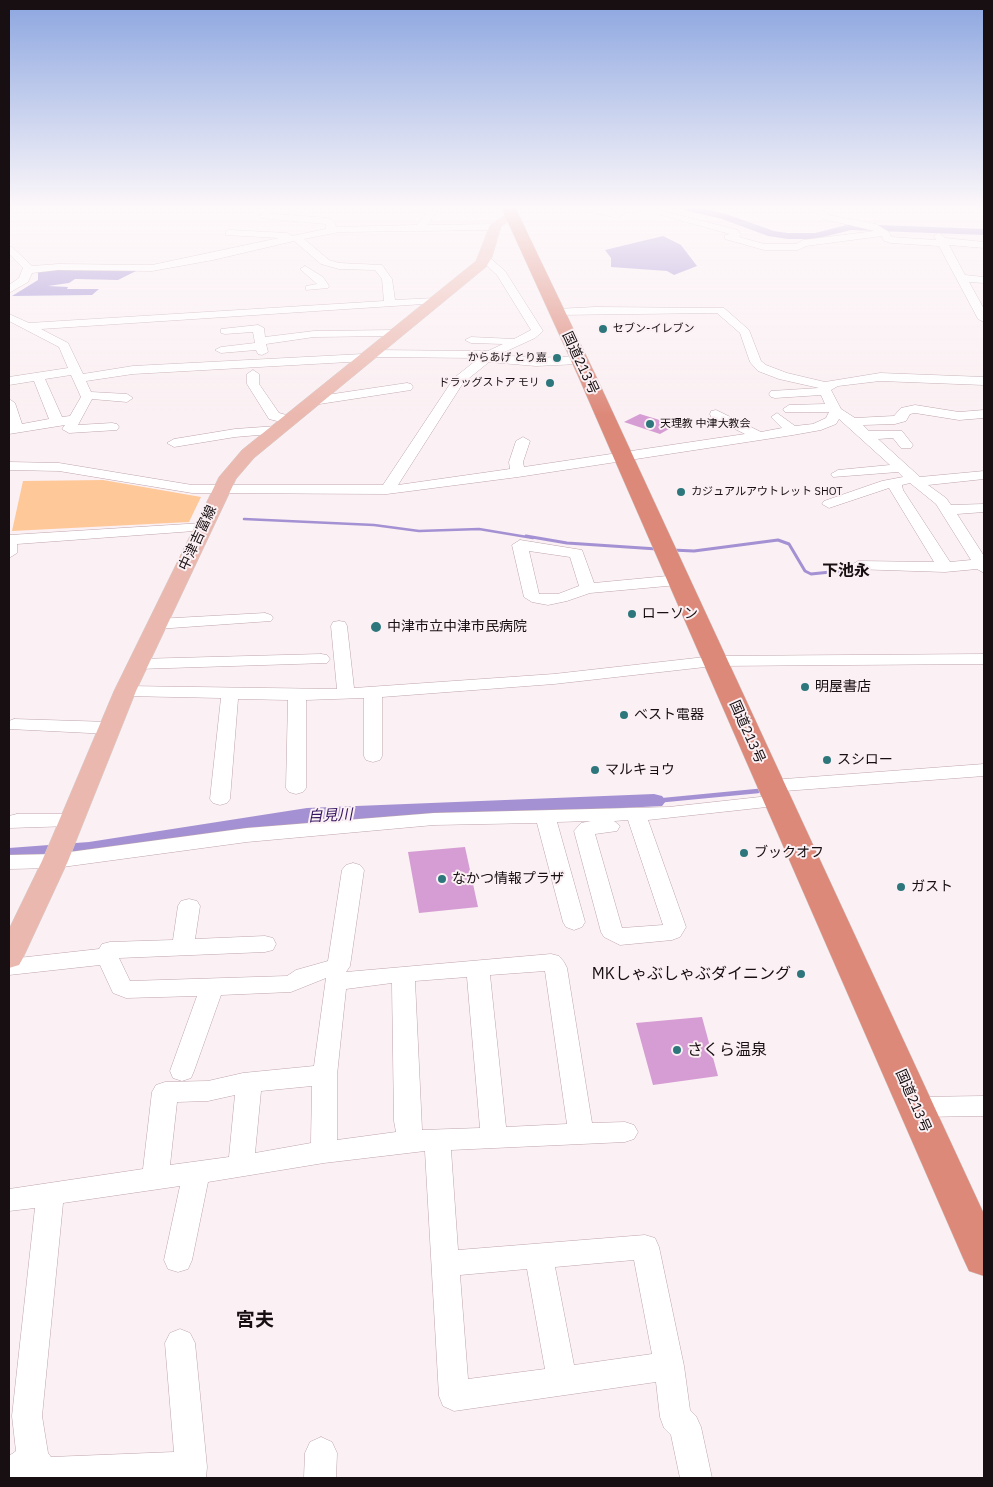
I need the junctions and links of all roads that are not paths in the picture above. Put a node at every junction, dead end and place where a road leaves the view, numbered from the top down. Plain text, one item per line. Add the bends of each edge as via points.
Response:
1 (25, 276) edge
2 (315, 276) edge
3 (385, 276) edge
4 (464, 276) edge
5 (503, 276) edge
6 (539, 276) edge
7 (962, 278) joint
8 (984, 280) edge
9 (310, 288) dead end
10 (9, 290) edge
11 (435, 301) junction
12 (228, 302) dead end
13 (270, 302) dead end
14 (390, 302) junction
15 (249, 306) junction
16 (556, 312) junction
17 (983, 313) edge
18 (9, 317) edge
19 (29, 326) junction
20 (225, 331) dead end
21 (395, 333) junction
22 (471, 340) dead end
23 (516, 343) junction
24 (262, 350) junction
25 (223, 352) dead end
26 (368, 356) junction
27 (488, 357) junction
28 (579, 360) junction
29 (791, 367) dead end
30 (765, 370) junction
31 (77, 374) junction
32 (253, 374) dead end
33 (38, 376) junction
34 (9, 381) edge
35 (984, 381) edge
36 (407, 387) dead end
37 (827, 388) junction
38 (775, 394) dead end
39 (86, 396) junction
40 (127, 398) dead end
41 (313, 401) junction
42 (9, 403) edge
43 (789, 409) dead end
44 (836, 410) junction
45 (716, 414) dead end
46 (984, 414) edge
47 (777, 417) dead end
48 (75, 419) junction
49 (289, 420) junction
50 (752, 420) dead end
51 (57, 422) junction
52 (852, 422) junction
53 (112, 427) dead end
54 (13, 429) edge
55 (277, 430) junction
56 (793, 431) junction
57 (764, 435) junction
58 (866, 435) junction
59 (523, 441) dead end
60 (174, 443) dead end
61 (906, 445) dead end
62 (622, 457) junction
63 (9, 466) edge
64 (518, 473) junction
65 (838, 474) dead end
66 (984, 475) edge
67 (910, 476) junction
68 (895, 483) junction
69 (221, 490) junction
70 (387, 490) junction
71 (829, 504) dead end
72 (984, 508) edge
73 (947, 510) junction
74 (203, 527) junction
75 (9, 543) edge
76 (858, 566) dead end
77 (944, 566) junction
78 (982, 566) edge
79 (678, 580) junction
80 (588, 588) junction
81 (265, 618) dead end
82 (157, 624) junction
83 (339, 626) dead end
84 (311, 654) dead end
85 (984, 659) edge
86 (714, 661) junction
87 (138, 664) junction
88 (125, 691) junction
89 (373, 692) junction
90 (230, 693) junction
91 (297, 694) junction
92 (346, 694) junction
93 (14, 725) dead end
94 (110, 728) junction
95 (373, 756) dead end
96 (984, 770) edge
97 (296, 788) dead end
98 (774, 793) junction
99 (220, 799) dead end
100 (546, 817) junction
101 (638, 819) junction
102 (9, 822) edge
103 (64, 839) junction
104 (9, 862) edge
105 (353, 870) dead end
106 (189, 906) dead end
107 (574, 922) dead end
108 (265, 944) dead end
109 (183, 947) junction
110 (107, 956) junction
111 (9, 958) edge
112 (9, 967) edge
113 (478, 967) junction
114 (404, 974) junction
115 (212, 987) junction
116 (182, 1070) dead end
117 (325, 1075) junction
118 (249, 1083) junction
119 (984, 1106) edge
120 (916, 1107) junction
121 (625, 1132) dead end
122 (580, 1134) junction
123 (494, 1138) junction
124 (424, 1141) junction
125 (324, 1152) junction
126 (241, 1166) junction
127 (196, 1173) junction
128 (155, 1179) junction
129 (50, 1195) junction
130 (9, 1200) edge
131 (539, 1256) junction
132 (984, 1258) edge
133 (178, 1260) dead end
134 (445, 1264) junction
135 (180, 1343) dead end
136 (668, 1366) junction
137 (562, 1381) junction
138 (21, 1467) edge
139 (190, 1473) edge
140 (696, 1478) edge

1 - 10 street
2 - 9 street via 324,286
3 - 14 street
4 - 11 main road, 中津吉富線
5 - 23 street via 537,329
6 - 16 highway, 国道213号
7 - 8 street
7 - 17 street
11 - 14 street
11 - 21 main road, 中津吉富線
12 - 15 street
13 - 15 street
14 - 15 street
15 - 19 street via 138,318 135,329 112,331 108,320
16 - 28 highway, 国道213号
16 - 30 street via 720,310 745,332 756,362
18 - 19 street
19 - 31 street via 64,345
20 - 24 street via 258,328
21 - 24 street via 314,334
21 - 26 main road, 中津吉富線
22 - 23 street
23 - 27 street
24 - 25 street
24 - 26 street
24 - 31 street via 136,370
26 - 27 street via 418,353
26 - 41 main road, 中津吉富線
27 - 28 street via 536,362
27 - 70 street via 456,383
28 - 62 highway, 国道213号
29 - 30 street
30 - 37 street
31 - 33 street
31 - 39 street
32 - 49 street via 253,384 274,416
33 - 34 street
33 - 51 street
35 - 37 street via 880,378 837,382
36 - 41 street
37 - 38 street
37 - 44 street
39 - 40 street
39 - 48 street via 86,403
41 - 49 main road, 中津吉富線
42 - 54 street
43 - 44 street
44 - 52 street
44 - 56 street via 827,423
45 - 57 street
46 - 52 street via 960,416 915,410 905,412 895,420
47 - 56 street
48 - 51 street
48 - 53 street via 69,429
49 - 55 main road, 中津吉富線
50 - 57 street
51 - 54 street
52 - 58 street
55 - 60 street
55 - 69 main road, 中津吉富線 via 239,463
56 - 57 street
57 - 62 street
58 - 61 street via 897,434
58 - 67 street
59 - 64 street via 516,462
62 - 64 street
62 - 79 highway, 国道213号
63 - 69 street via 59,467 176,487
64 - 70 street
65 - 67 street
66 - 67 street
67 - 68 street
67 - 73 street via 942,501
68 - 71 street
68 - 77 street via 896,490
69 - 70 street
69 - 74 main road, 中津吉富線
72 - 73 street
73 - 78 street
74 - 75 street
74 - 82 main road, 中津吉富線
76 - 77 street
77 - 78 street
79 - 80 street
79 - 86 highway, 国道213号
80 - 80 street via 548,600 532,597 520,545 577,553
81 - 82 street
82 - 87 main road, 中津吉富線
83 - 92 street
84 - 87 street via 205,655
85 - 86 street
86 - 89 street via 554,679
86 - 98 highway, 国道213号
87 - 88 main road, 中津吉富線
88 - 90 street
88 - 94 main road, 中津吉富線
89 - 92 street
89 - 95 street
90 - 91 street
90 - 99 street
91 - 92 street
91 - 97 street
93 - 94 street
94 - 103 main road, 中津吉富線
96 - 98 street
98 - 101 street
98 - 120 highway, 国道213号
100 - 101 street
100 - 103 street via 434,819 247,835
100 - 107 street
101 - 101 street via 676,927 672,932 620,937 612,932 584,831
102 - 103 street via 17,820
103 - 104 street
103 - 111 main road, 中津吉富線
105 - 115 street via 339,966 304,976 291,984
106 - 109 street
108 - 109 street
109 - 110 street via 110,950
110 - 112 street
110 - 115 street via 121,987 126,990
113 - 114 street
113 - 122 street via 551,962 556,968
113 - 123 street
114 - 117 street via 334,982
114 - 124 street via 407,1121
115 - 116 street
117 - 118 street
117 - 125 street
118 - 126 street
118 - 128 street via 208,1091 165,1092
119 - 120 street
120 - 132 highway, 国道213号
121 - 122 street
122 - 123 street
123 - 124 street
124 - 125 street
124 - 134 street
125 - 126 street
126 - 127 street
127 - 128 street
127 - 133 street
128 - 129 street
129 - 130 street
129 - 138 street
131 - 134 street
131 - 136 street via 646,1247
131 - 137 street
134 - 137 street via 454,1396
135 - 139 street
136 - 137 street
136 - 140 street via 675,1416 685,1427
138 - 139 street via 43,1473

